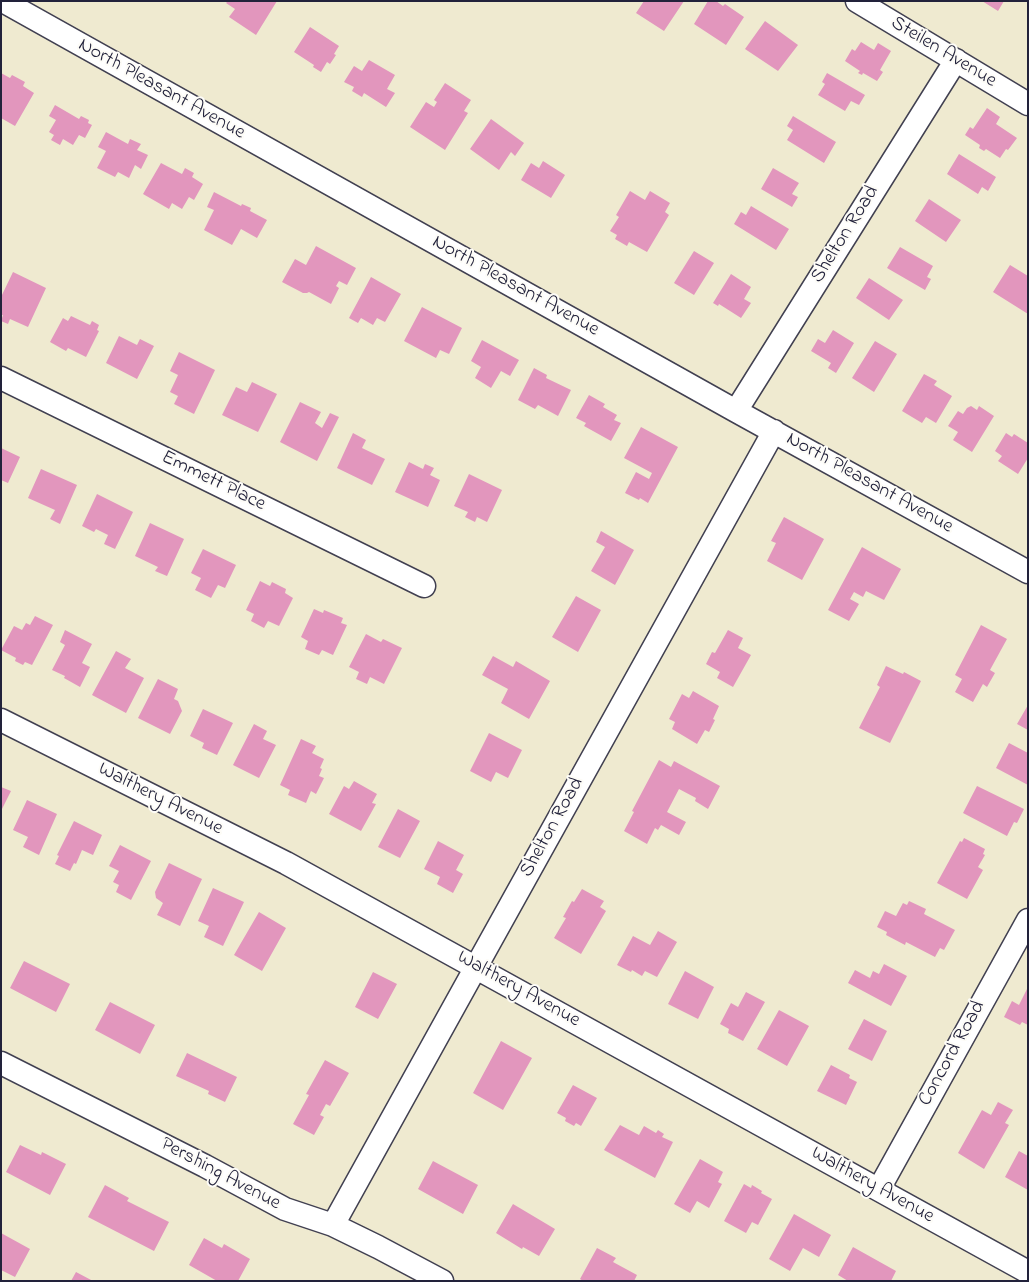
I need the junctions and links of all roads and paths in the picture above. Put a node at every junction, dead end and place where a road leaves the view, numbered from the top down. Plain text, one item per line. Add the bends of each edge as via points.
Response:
1 (2, 1) edge
2 (857, 1) edge
3 (956, 60) junction
4 (1028, 104) edge
5 (1, 378) edge
6 (736, 411) junction
7 (774, 432) junction
8 (1028, 572) edge
9 (424, 586) dead end
10 (1, 720) edge
11 (1027, 922) edge
12 (476, 966) junction
13 (1, 1063) edge
14 (879, 1189) junction
15 (333, 1225) junction
16 (1028, 1272) edge
17 (442, 1281) edge

1 - 6 street, North Pleasant Avenue
2 - 3 street, Steilen Avenue
3 - 4 street, Steilen Avenue
3 - 6 street, Shelton Road
5 - 9 street, Emmett Place
6 - 7 street, North Pleasant Avenue
7 - 8 street, North Pleasant Avenue
7 - 12 street, Shelton Road
10 - 12 street, Walthery Avenue via 286,862
11 - 14 street, Concord Road
12 - 14 street, Walthery Avenue
12 - 15 street, Shelton Road
13 - 15 street, Pershing Avenue via 285,1209
14 - 16 street, Walthery Avenue
15 - 17 street, Pershing Avenue

